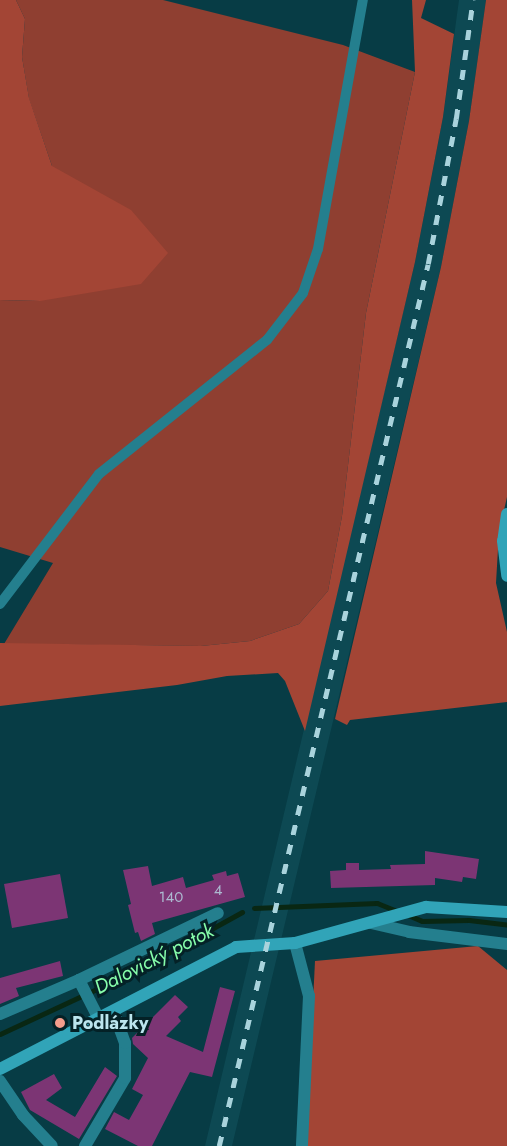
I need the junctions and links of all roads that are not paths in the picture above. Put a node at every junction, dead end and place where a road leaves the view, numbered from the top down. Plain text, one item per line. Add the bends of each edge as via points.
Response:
1 (363, 0) edge
2 (507, 514) edge
3 (507, 576) edge
4 (0, 604) edge
5 (507, 912) edge
6 (218, 913) dead end
7 (371, 923) junction
8 (295, 943) junction
9 (507, 944) edge
10 (79, 980) junction
11 (114, 1012) junction
12 (0, 1014) edge
13 (99, 1019) junction
14 (0, 1069) edge
15 (0, 1081) edge
16 (52, 1146) edge
17 (86, 1146) edge
18 (302, 1146) edge

1 - 4 lane via 318,249 303,293 267,340 99,474
2 - 3 main road
5 - 7 main road via 440,906 414,909
6 - 10 street
7 - 8 main road
7 - 9 street via 409,932
8 - 11 main road via 236,947
8 - 18 street via 309,996
10 - 12 street
10 - 13 street
11 - 13 main road
11 - 17 street via 125,1043 125,1078
13 - 14 main road
15 - 16 street via 23,1115

